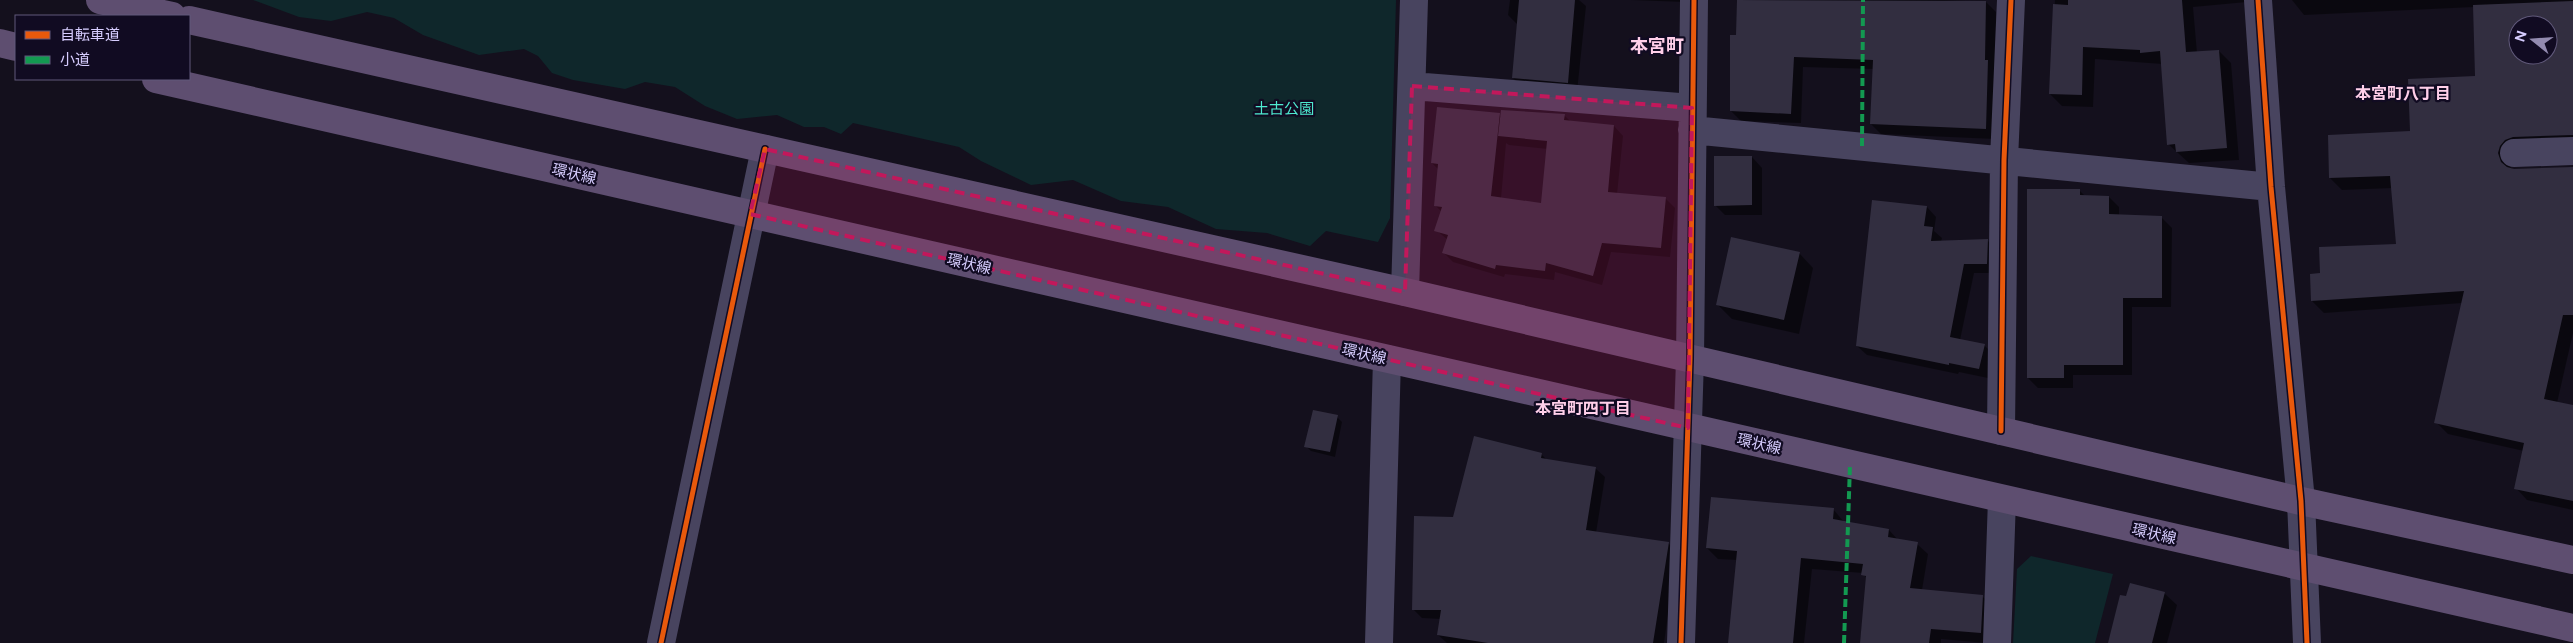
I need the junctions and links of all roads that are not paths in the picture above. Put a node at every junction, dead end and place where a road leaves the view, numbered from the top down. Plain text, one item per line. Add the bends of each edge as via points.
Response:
1 (100, 0) edge
2 (1414, 0) edge
3 (1694, 0) edge
4 (2011, 0) edge
5 (2258, 0) edge
6 (173, 13) edge
7 (190, 17) edge
8 (0, 43) edge
9 (15, 47) edge
10 (160, 80) edge
11 (1412, 86) junction
12 (1692, 119) junction
13 (766, 149) junction
14 (2573, 151) edge
15 (2514, 153) dead end
16 (2004, 160) junction
17 (2271, 187) junction
18 (750, 214) junction
19 (1405, 292) junction
20 (1690, 358) junction
21 (1387, 359) junction
22 (1688, 428) junction
23 (2001, 431) junction
24 (2002, 499) junction
25 (2301, 500) junction
26 (2573, 560) edge
27 (2304, 568) junction
28 (2573, 628) edge
29 (661, 643) edge
30 (1379, 643) edge
31 (1682, 643) edge
32 (1997, 643) edge
33 (2307, 643) edge

1 - 6 main road
2 - 11 street
3 - 12 street
4 - 16 street
5 - 17 street
7 - 13 main road
8 - 9 main road
10 - 18 main road, 環状線
11 - 12 street
11 - 19 street
12 - 16 street
12 - 20 street
13 - 18 street
13 - 19 main road
14 - 15 street
16 - 17 street
16 - 23 street
17 - 25 street
18 - 21 main road, 環状線
18 - 29 street
19 - 20 main road
20 - 22 street
20 - 23 main road
21 - 22 main road, 環状線
21 - 30 street
22 - 24 main road, 環状線
22 - 31 street
23 - 25 main road
24 - 27 main road, 環状線
24 - 32 street
25 - 26 main road
25 - 27 street
27 - 28 main road, 環状線
27 - 33 street

